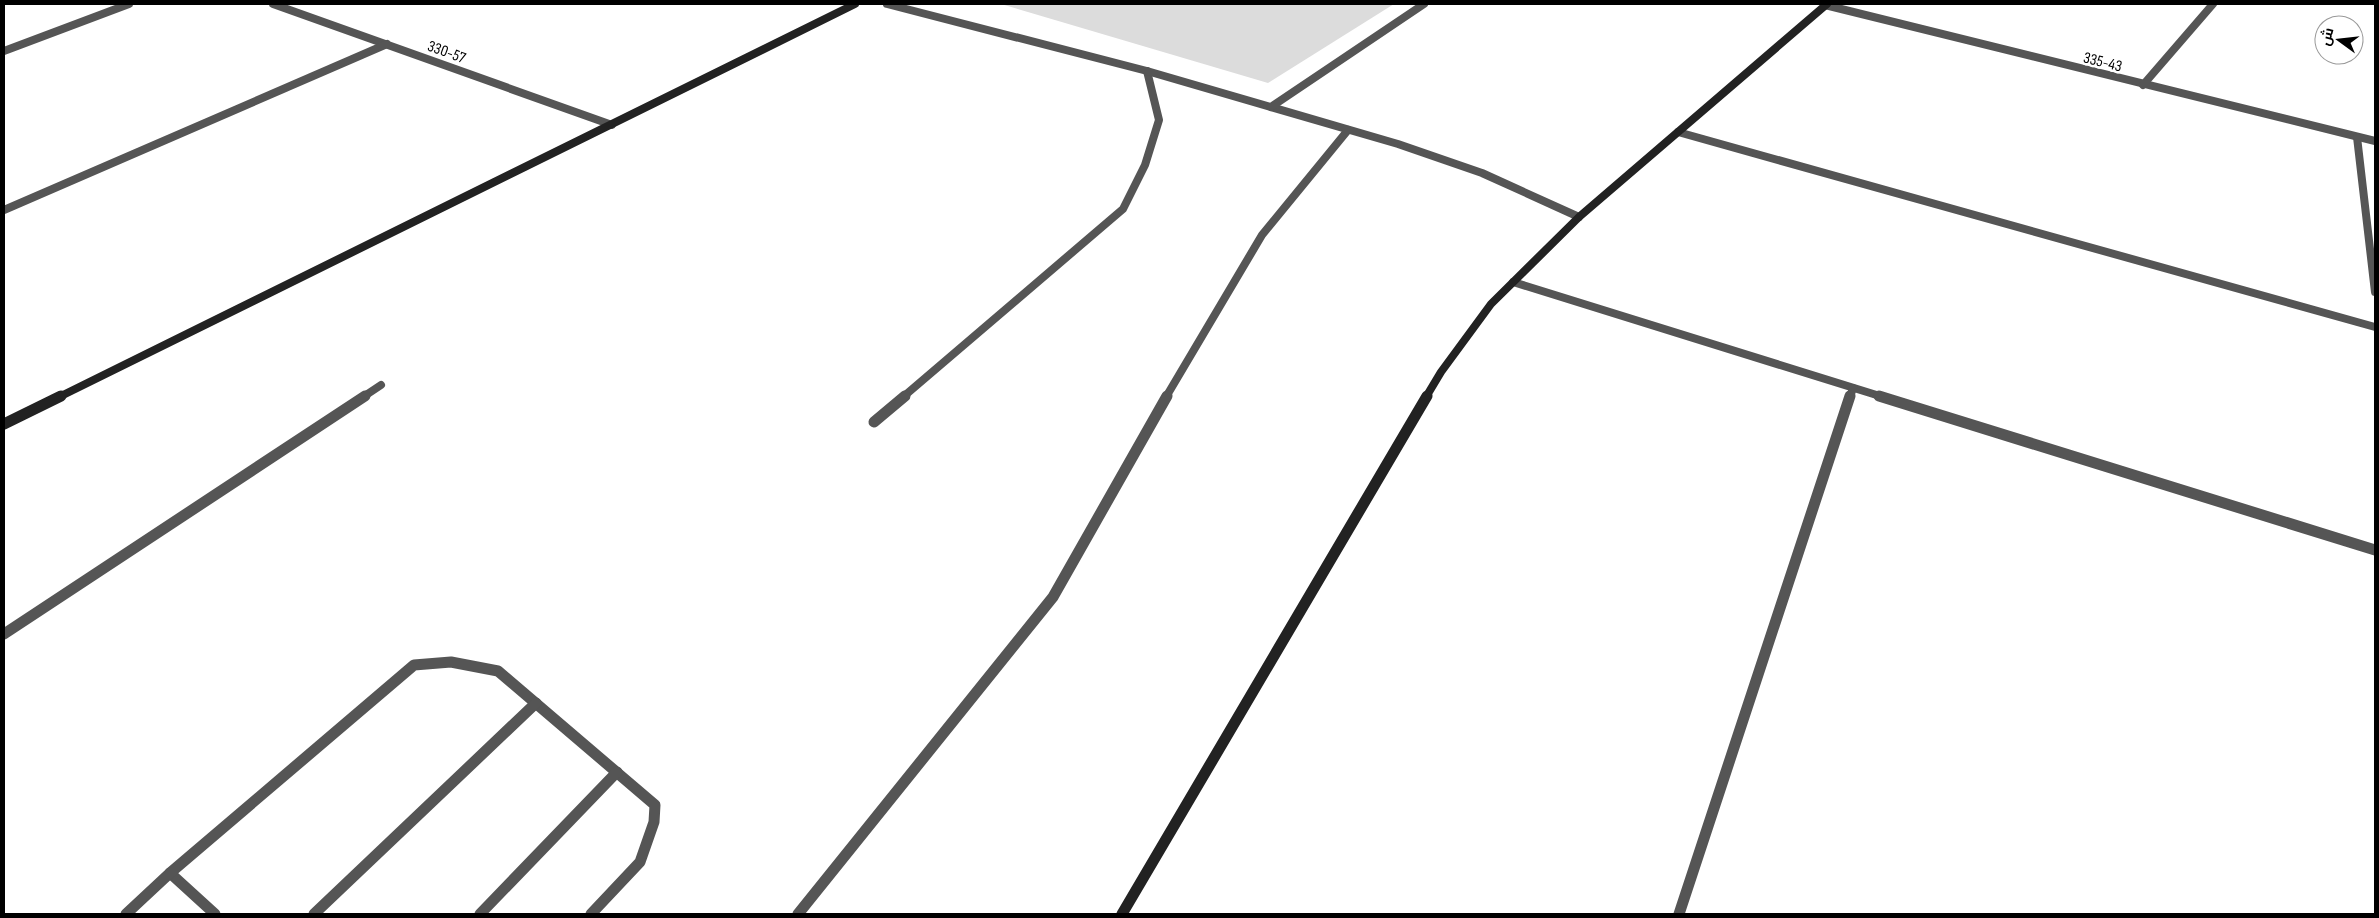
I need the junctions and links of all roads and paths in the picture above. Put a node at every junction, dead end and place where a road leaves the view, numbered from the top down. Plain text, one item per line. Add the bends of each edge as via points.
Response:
1 (129, 4) edge
2 (273, 4) edge
3 (855, 4) edge
4 (887, 4) edge
5 (1424, 4) edge
6 (2213, 4) edge
7 (1826, 5) edge
8 (387, 44) junction
9 (4, 51) edge
10 (1147, 71) junction
11 (2143, 85) junction
12 (1271, 107) junction
13 (612, 125) junction
14 (1348, 130) junction
15 (1678, 132) junction
16 (2357, 137) junction
17 (2375, 141) edge
18 (4, 210) edge
19 (1579, 217) junction
20 (1513, 282) junction
21 (2375, 292) edge
22 (2375, 327) edge
23 (381, 385) dead end
24 (1854, 388) junction
25 (874, 422) dead end
26 (4, 424) edge
27 (2375, 550) edge
28 (4, 634) edge
29 (536, 703) junction
30 (618, 772) junction
31 (170, 873) junction
32 (126, 914) edge
33 (215, 914) edge
34 (314, 914) edge
35 (480, 914) edge
36 (591, 914) edge
37 (798, 914) edge
38 (1122, 914) edge
39 (1679, 914) edge

1 - 9 street
2 - 8 street, 330-57
3 - 13 street
4 - 10 street
5 - 12 street
6 - 11 street
7 - 11 street, 335-43
7 - 15 street
8 - 13 street, 330-57
8 - 18 street
10 - 12 street
10 - 25 street via 1159,120 1145,166 1123,209
11 - 16 street, 335-43
12 - 14 street
13 - 26 street
14 - 19 street via 1482,173
14 - 37 street via 1262,235 1053,597
15 - 19 street
15 - 22 street
16 - 17 street, 335-43
16 - 21 street
19 - 20 street
20 - 24 street
20 - 38 street via 1491,304 1441,372
23 - 28 street
24 - 27 street
24 - 39 street
29 - 30 street
29 - 31 street via 498,671 451,662 414,666
29 - 34 street
30 - 35 street
30 - 36 street via 655,804 654,822 640,862
31 - 32 street
31 - 33 street

